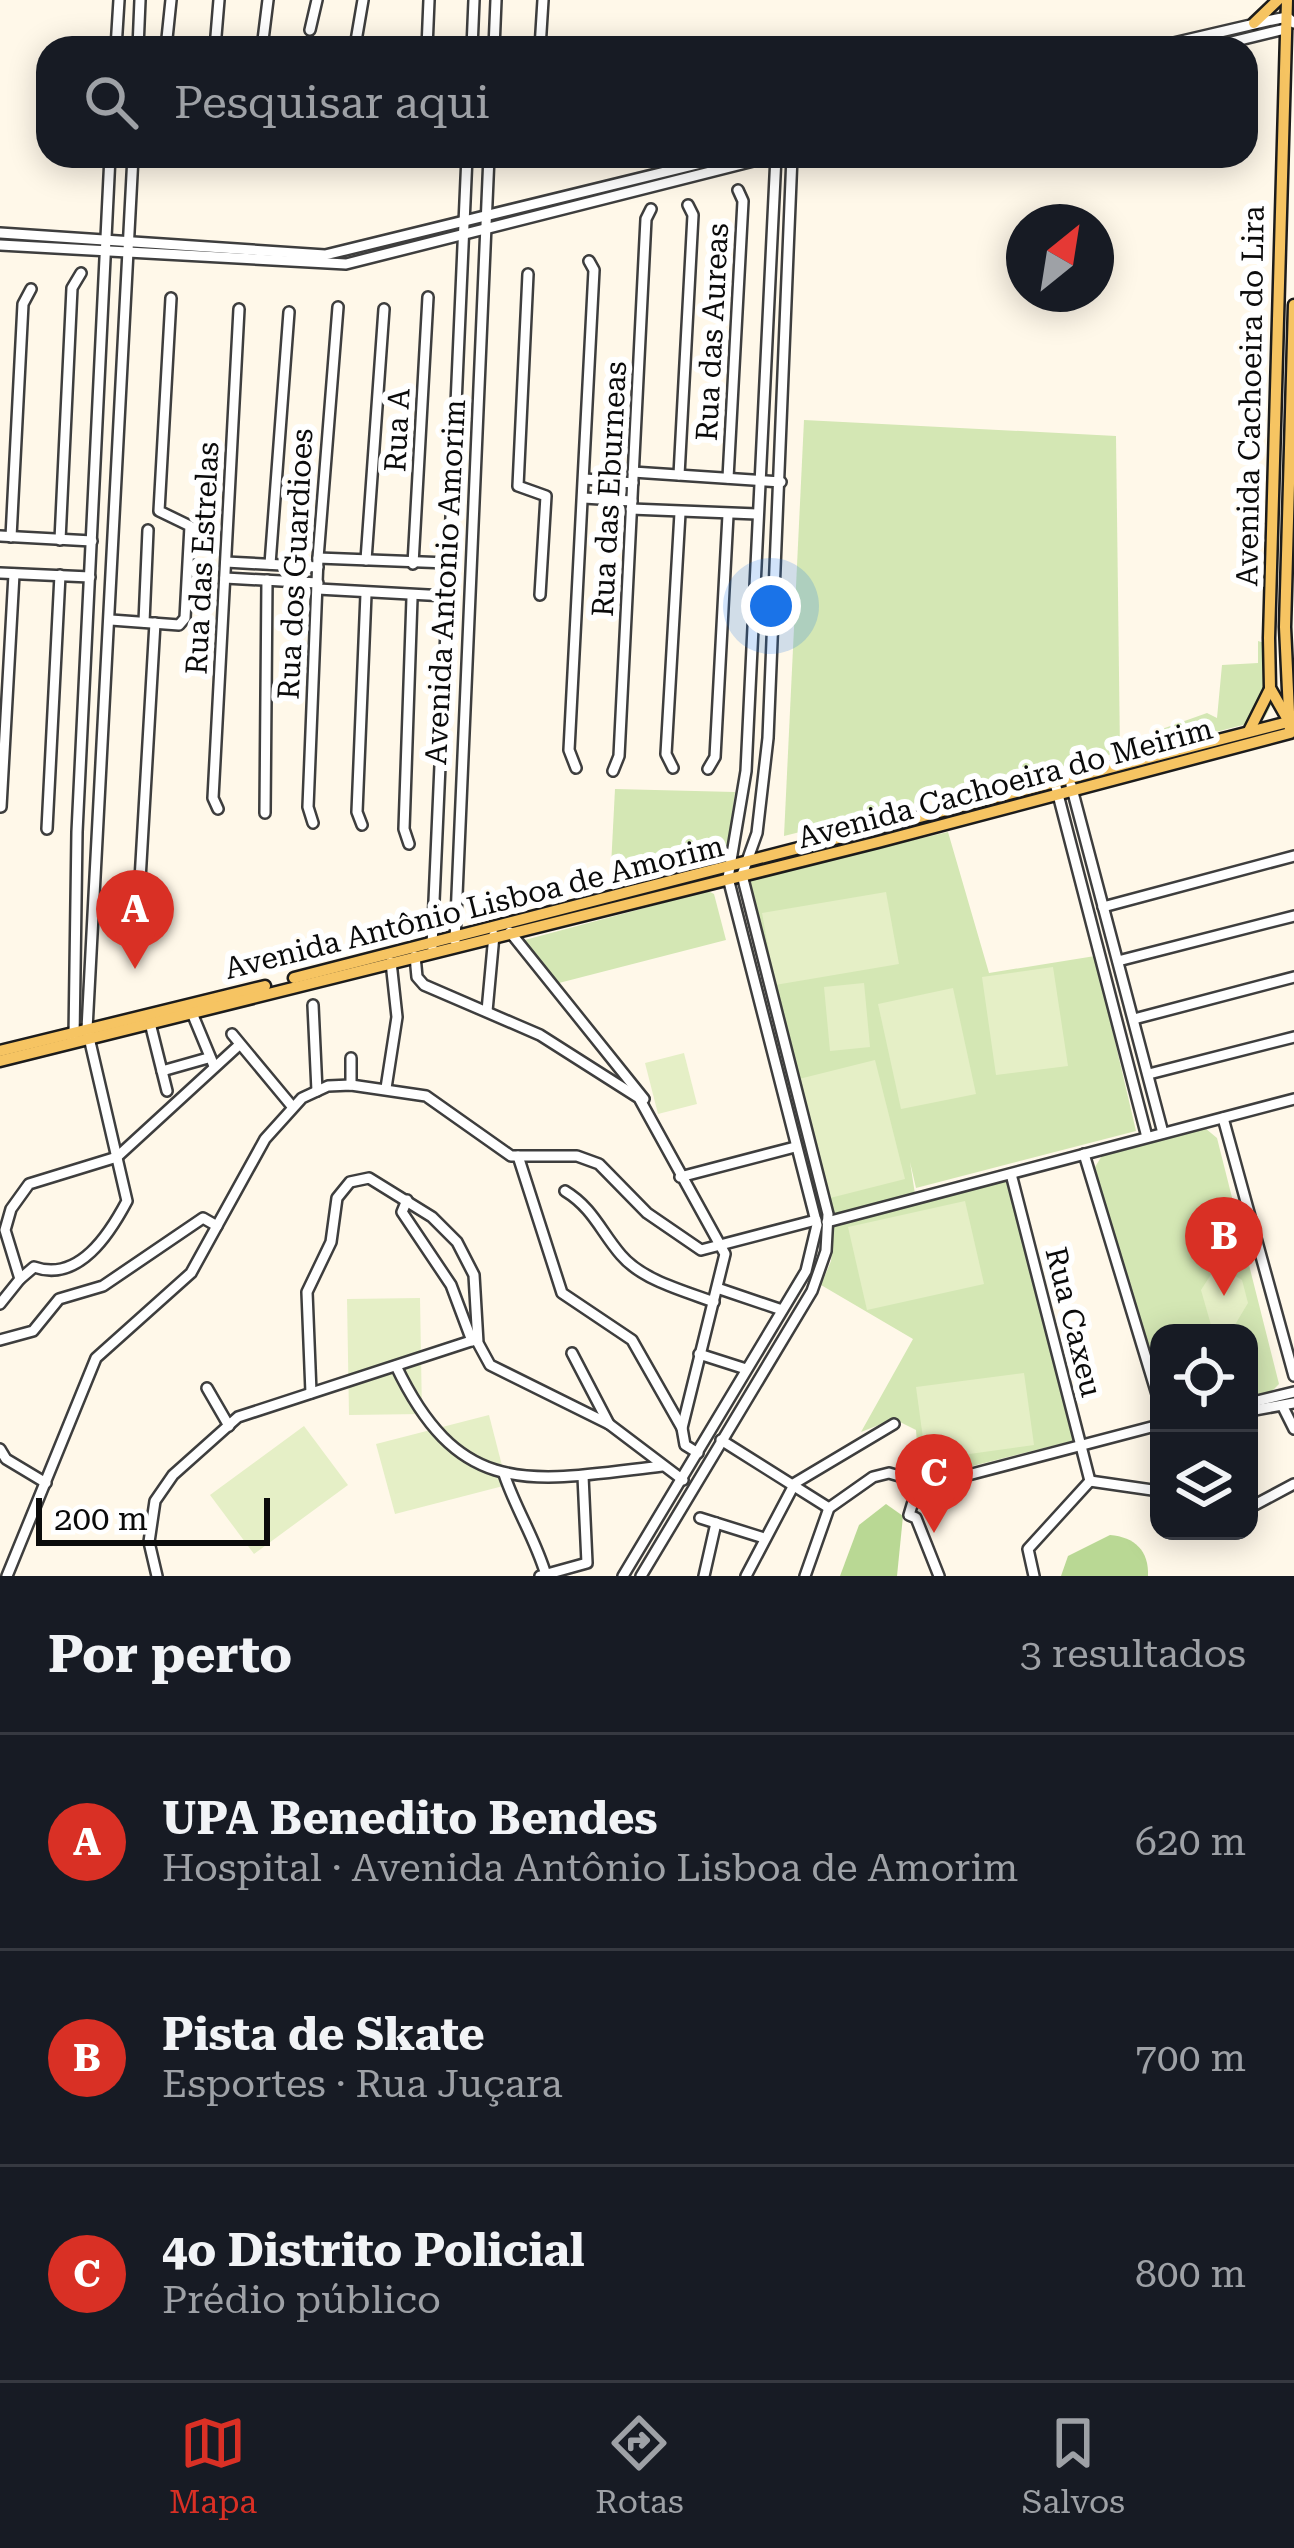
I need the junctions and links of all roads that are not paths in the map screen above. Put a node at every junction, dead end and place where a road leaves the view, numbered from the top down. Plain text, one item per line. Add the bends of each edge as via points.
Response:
1 (118, 0) edge
2 (140, 0) edge
3 (171, 0) edge
4 (219, 0) edge
5 (268, 0) edge
6 (317, 0) edge
7 (364, 0) edge
8 (429, 0) edge
9 (474, 0) edge
10 (496, 0) edge
11 (543, 0) edge
12 (1278, 0) edge
13 (1288, 0) edge
14 (1254, 23) junction
15 (1289, 23) edge
16 (310, 30) dead end
17 (116, 36) edge
18 (138, 36) edge
19 (167, 36) edge
20 (215, 36) edge
21 (264, 36) edge
22 (357, 36) edge
23 (428, 36) edge
24 (472, 36) edge
25 (494, 36) edge
26 (541, 36) edge
27 (1201, 36) edge
28 (1246, 36) edge
29 (109, 168) edge
30 (132, 168) edge
31 (467, 168) edge
32 (488, 168) edge
33 (687, 168) edge
34 (723, 168) edge
35 (773, 168) edge
36 (792, 168) edge
37 (738, 190) dead end
38 (688, 205) dead end
39 (651, 209) dead end
40 (486, 224) junction
41 (464, 229) junction
42 (0, 233) edge
43 (0, 245) edge
44 (106, 246) junction
45 (128, 248) junction
46 (589, 261) dead end
47 (81, 273) dead end
48 (528, 274) dead end
49 (31, 290) dead end
50 (171, 298) dead end
51 (428, 298) dead end
52 (1294, 305) edge
53 (338, 307) dead end
54 (239, 309) dead end
55 (384, 309) dead end
56 (289, 313) dead end
57 (1293, 359) edge
58 (1272, 420) junction
59 (1293, 420) edge
60 (95, 456) junction
61 (119, 458) junction
62 (680, 475) junction
63 (1292, 476) edge
64 (454, 478) junction
65 (633, 478) junction
66 (728, 478) junction
67 (585, 479) junction
68 (474, 480) junction
69 (759, 481) junction
70 (781, 482) junction
71 (584, 498) junction
72 (632, 505) junction
73 (680, 513) junction
74 (757, 514) junction
75 (728, 515) junction
76 (148, 530) dead end
77 (6, 536) edge
78 (60, 540) junction
79 (92, 542) junction
80 (365, 560) junction
81 (226, 562) junction
82 (448, 562) junction
83 (318, 563) junction
84 (270, 564) junction
85 (413, 564) junction
86 (0, 573) edge
87 (14, 574) junction
88 (60, 575) junction
89 (90, 577) junction
90 (225, 578) junction
91 (267, 580) junction
92 (318, 586) junction
93 (366, 594) junction
94 (540, 595) dead end
95 (446, 596) junction
96 (412, 598) junction
97 (111, 620) junction
98 (150, 622) junction
99 (86, 643) junction
100 (108, 644) junction
101 (1289, 653) edge
102 (443, 665) junction
103 (465, 666) junction
104 (1271, 689) junction
105 (1286, 692) junction
106 (1290, 725) edge
107 (1249, 731) junction
108 (746, 738) junction
109 (768, 738) junction
110 (576, 768) dead end
111 (673, 768) dead end
112 (708, 770) dead end
113 (614, 772) dead end
114 (1071, 784) junction
115 (1056, 788) junction
116 (1, 806) edge
117 (218, 809) dead end
118 (265, 813) dead end
119 (313, 823) dead end
120 (362, 825) dead end
121 (47, 829) dead end
122 (77, 832) junction
123 (100, 833) junction
124 (409, 844) dead end
125 (435, 851) junction
126 (456, 854) junction
127 (1294, 856) edge
128 (751, 861) junction
129 (729, 872) junction
130 (742, 875) junction
131 (140, 880) dead end
132 (1102, 907) junction
133 (1294, 916) edge
134 (510, 932) junction
135 (494, 935) junction
136 (455, 941) junction
137 (432, 947) junction
138 (415, 956) junction
139 (391, 962) junction
140 (1118, 962) junction
141 (1294, 977) edge
142 (1127, 992) junction
143 (1112, 996) junction
144 (313, 1005) dead end
145 (487, 1011) junction
146 (193, 1012) junction
147 (1134, 1019) junction
148 (150, 1023) junction
149 (232, 1034) dead end
150 (81, 1035) junction
151 (1294, 1037) edge
152 (238, 1046) junction
153 (0, 1051) edge
154 (351, 1058) dead end
155 (0, 1061) edge
156 (211, 1062) junction
157 (162, 1071) junction
158 (1149, 1074) junction
159 (351, 1085) junction
160 (386, 1088) junction
161 (167, 1091) dead end
162 (317, 1091) junction
163 (1294, 1099) edge
164 (291, 1106) junction
165 (649, 1109) junction
166 (1223, 1118) junction
167 (1163, 1133) junction
168 (1148, 1138) junction
169 (795, 1147) junction
170 (1084, 1154) junction
171 (518, 1156) junction
172 (117, 1157) junction
173 (1011, 1174) junction
174 (680, 1177) junction
175 (565, 1191) dead end
176 (406, 1200) junction
177 (820, 1222) junction
178 (217, 1226) junction
179 (724, 1247) junction
180 (20, 1279) junction
181 (720, 1288) junction
182 (714, 1302) junction
183 (0, 1304) edge
184 (782, 1310) junction
185 (0, 1340) edge
186 (475, 1342) junction
187 (572, 1353) dead end
188 (699, 1354) junction
189 (396, 1366) junction
190 (746, 1369) junction
191 (1150, 1371) edge
192 (1294, 1376) edge
193 (207, 1388) dead end
194 (1294, 1392) edge
195 (311, 1393) junction
196 (1258, 1404) edge
197 (1288, 1405) edge
198 (1258, 1407) edge
199 (609, 1424) junction
200 (894, 1424) dead end
201 (229, 1426) junction
202 (1150, 1427) edge
203 (682, 1428) junction
204 (1294, 1429) edge
205 (721, 1440) junction
206 (1081, 1445) junction
207 (0, 1449) edge
208 (698, 1453) junction
209 (662, 1466) junction
210 (504, 1474) junction
211 (584, 1476) junction
212 (683, 1480) junction
213 (1090, 1481) junction
214 (46, 1483) junction
215 (795, 1483) junction
216 (1294, 1484) edge
217 (918, 1485) junction
218 (1150, 1491) edge
219 (1258, 1503) edge
220 (829, 1508) junction
221 (664, 1514) junction
222 (700, 1519) dead end
223 (675, 1520) junction
224 (716, 1523) junction
225 (764, 1538) junction
226 (4, 1575) edge
227 (543, 1575) edge
228 (157, 1576) edge
229 (623, 1576) edge
230 (641, 1576) edge
231 (704, 1576) edge
232 (746, 1576) edge
233 (805, 1576) edge
234 (939, 1576) edge
235 (1034, 1576) edge

1 - 17 street
2 - 18 street
3 - 19 street
4 - 20 street
5 - 21 street
6 - 16 street
7 - 22 street
8 - 23 street
9 - 24 street
10 - 25 street
11 - 26 street
12 - 14 main road
13 - 15 main road, Avenida Cachoeira do Lira
14 - 15 street
14 - 27 street
15 - 28 street
15 - 58 main road, Avenida Cachoeira do Lira
29 - 44 street
30 - 45 street
31 - 41 street
32 - 40 street
33 - 40 street
34 - 40 street
35 - 69 street
36 - 70 street
37 - 66 street, Rua das Aureas
38 - 62 street
39 - 65 street, Rua das Eburneas
40 - 41 street
40 - 68 street, Avenida Antonio Amorim
41 - 45 street via 320,266
41 - 64 street, Avenida Antonio Amorim
42 - 44 street
43 - 44 street
44 - 45 street
44 - 60 street
45 - 61 street
46 - 67 street
47 - 78 street via 72,288
48 - 94 street via 518,488 546,496
49 - 77 street via 23,304
50 - 98 street via 159,511 190,526 184,621
51 - 85 street, Rua A
52 - 57 main road, Avenida Cachoeira do Lira
53 - 83 street, Rua dos Guardioes
54 - 81 street, Rua das Estrelas
55 - 80 street
56 - 84 street
57 - 59 main road, Avenida Cachoeira do Lira
58 - 59 street
58 - 104 main road, Avenida Cachoeira do Lira
59 - 63 main road, Avenida Cachoeira do Lira
60 - 61 street
60 - 79 street
61 - 97 street
62 - 65 street
62 - 66 street
63 - 101 main road, Avenida Cachoeira do Lira
64 - 68 street
64 - 82 street, Avenida Antonio Amorim
65 - 67 street
65 - 72 street, Rua das Eburneas
66 - 69 street
67 - 71 street
68 - 103 street, Avenida Antonio Amorim
69 - 70 street
69 - 74 street
70 - 109 street
71 - 72 street
71 - 110 street via 568,750
72 - 73 street
72 - 113 street, Rua das Eburneas
73 - 75 street
73 - 111 street via 666,754
74 - 75 street
74 - 108 street
75 - 112 street
76 - 98 street
77 - 78 street
78 - 79 street
79 - 89 street
80 - 83 street, Avenida Antonio Amorim
80 - 85 street, Avenida Antonio Amorim
81 - 84 street, Avenida Antonio Amorim
81 - 90 street, Rua das Estrelas
82 - 85 street, Avenida Antonio Amorim
82 - 95 street, Avenida Antonio Amorim
83 - 84 street, Avenida Antonio Amorim
83 - 92 street, Rua dos Guardioes
86 - 87 street
87 - 88 street
87 - 116 street
88 - 89 street
88 - 121 street
89 - 99 street
90 - 91 street, Avenida Antonio Amorim
90 - 117 street, Rua das Estrelas
91 - 92 street, Avenida Antonio Amorim
91 - 118 street
92 - 93 street, Avenida Antonio Amorim
92 - 119 street, Rua dos Guardioes
93 - 96 street, Avenida Antonio Amorim
93 - 120 street
95 - 96 street, Avenida Antonio Amorim
95 - 102 street, Avenida Antonio Amorim
96 - 124 street
97 - 98 street
97 - 100 street
98 - 131 street
99 - 100 street
99 - 122 street
100 - 123 street
101 - 105 main road, Avenida Cachoeira do Lira
102 - 103 street
102 - 125 street, Avenida Antonio Amorim
103 - 126 street, Avenida Antonio Amorim
104 - 105 main road via 1280,697
104 - 106 main road, Avenida Cachoeira do Lira
104 - 107 main road
105 - 106 main road, Avenida Cachoeira do Lira
106 - 107 main road, Avenida Cachoeira do Meirim
106 - 114 main road, Avenida Cachoeira do Meirim
107 - 114 main road, Avenida Cachoeira do Meirim
108 - 109 street
108 - 129 street
109 - 128 street
114 - 115 main road, Avenida Cachoeira do Meirim
114 - 132 street
115 - 128 main road, Avenida Cachoeira do Meirim
115 - 130 main road, Avenida Cachoeira do Meirim
115 - 143 street
122 - 123 street
122 - 150 street
123 - 150 street
125 - 126 street
125 - 137 street, Avenida Antonio Amorim
126 - 136 street, Avenida Antonio Amorim
127 - 132 street
128 - 129 main road, Avenida Antônio Lisboa de Amorim
128 - 130 street
129 - 130 main road, Avenida Cachoeira do Meirim
129 - 134 main road, Avenida Antônio Lisboa de Amorim
129 - 136 main road, Avenida Antônio Lisboa de Amorim
129 - 169 street
130 - 177 street
132 - 140 street
133 - 140 street
134 - 135 main road, Avenida Antônio Lisboa de Amorim
134 - 165 street via 601,1038
135 - 136 main road, Avenida Antônio Lisboa de Amorim
135 - 145 street
136 - 137 main road, Avenida Antônio Lisboa de Amorim
137 - 138 main road, Avenida Antônio Lisboa de Amorim
137 - 150 main road, Avenida Antônio Lisboa de Amorim
138 - 139 main road, Avenida Antônio Lisboa de Amorim
138 - 145 street via 420,982
139 - 146 main road, Avenida Antônio Lisboa de Amorim
139 - 160 street via 397,1017
140 - 142 street
141 - 147 street
142 - 143 street
142 - 147 street
143 - 168 street
144 - 162 street
145 - 165 street via 576,1056
146 - 148 main road, Avenida Antônio Lisboa de Amorim
146 - 156 street
147 - 158 street
148 - 150 main road, Avenida Antônio Lisboa de Amorim
148 - 157 street
149 - 152 street
150 - 153 main road, Avenida Antônio Lisboa de Amorim
150 - 155 main road, Avenida Antônio Lisboa de Amorim
150 - 172 street
151 - 158 street
152 - 156 street
152 - 164 street
154 - 159 street
156 - 157 street
156 - 172 street
157 - 161 street
158 - 167 street
159 - 160 street
159 - 162 street
160 - 171 street via 433,1100
162 - 164 street
163 - 166 street
164 - 178 street
165 - 174 street
166 - 167 street
166 - 192 street
167 - 168 street
168 - 170 street
169 - 174 street
169 - 177 street
170 - 173 street
170 - 191 street
171 - 179 street via 599,1164 688,1244
171 - 203 street via 562,1293 632,1340
172 - 180 street via 127,1201 92,1254 62,1271 34,1267
172 - 180 street via 34,1181 20,1194 5,1230
173 - 177 street
173 - 206 street, Rua Caxeu
174 - 179 street
175 - 182 street via 639,1270
176 - 186 street via 402,1212 452,1286
176 - 186 street via 448,1228 468,1259
176 - 195 street via 360,1176 337,1198 331,1242 307,1292
177 - 179 street
177 - 184 street via 806,1271
177 - 205 street via 826,1251 812,1291
178 - 185 street via 203,1219 103,1286 59,1299 33,1330
178 - 214 street via 190,1273 96,1358
179 - 181 street
180 - 183 street
181 - 182 street
181 - 184 street
182 - 188 street
184 - 190 street
186 - 189 street
186 - 199 street via 496,1370
187 - 199 street
188 - 190 street
188 - 203 street
189 - 195 street
189 - 210 street via 436,1435
190 - 208 street
193 - 201 street
194 - 196 street
195 - 201 street
197 - 198 street
197 - 204 street
199 - 209 street
200 - 215 street
201 - 228 street via 172,1475 155,1501 149,1542
202 - 206 street
203 - 208 street via 685,1444
205 - 215 street
205 - 223 street
206 - 213 street, Rua Caxeu
206 - 217 street
207 - 214 street
208 - 212 street
209 - 211 street
209 - 212 street
210 - 211 street via 528,1481
210 - 227 street via 534,1532
211 - 227 street via 587,1562
212 - 221 street
213 - 218 street
213 - 235 street via 1028,1550
214 - 226 street
215 - 220 street
215 - 225 street
216 - 219 street
217 - 220 street via 889,1473
217 - 234 street via 910,1515
220 - 233 street
221 - 223 street
221 - 229 street
222 - 224 street
223 - 230 street
224 - 225 street
224 - 231 street
225 - 232 street

